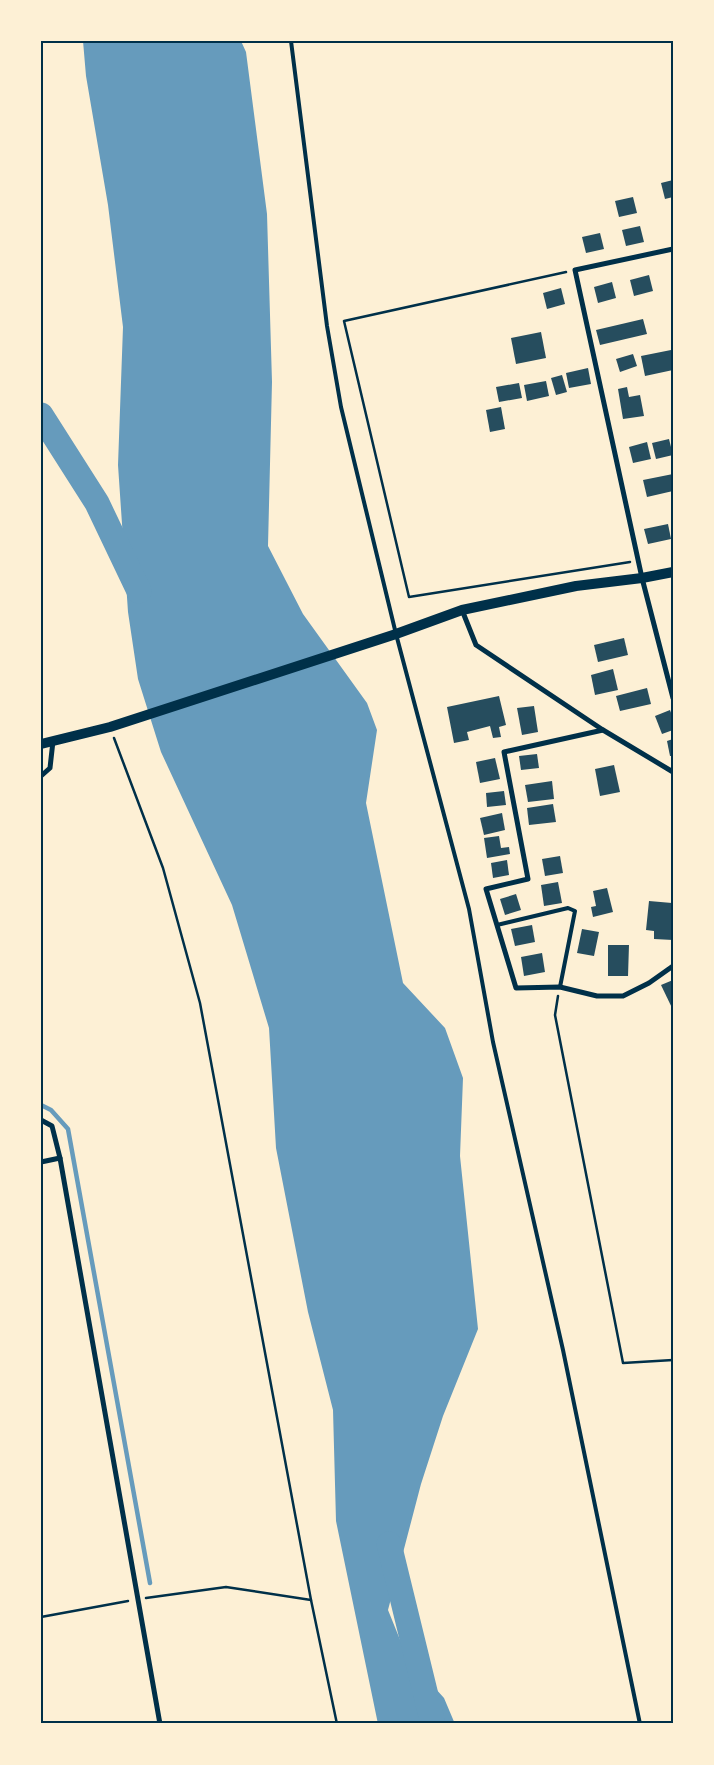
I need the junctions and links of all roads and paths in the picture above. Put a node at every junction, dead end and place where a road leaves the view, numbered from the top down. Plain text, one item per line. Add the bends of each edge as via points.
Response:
1 (291, 41) edge
2 (673, 249) edge
3 (575, 270) junction
4 (639, 561) junction
5 (673, 572) edge
6 (642, 578) junction
7 (462, 610) junction
8 (396, 634) junction
9 (673, 698) edge
10 (110, 727) junction
11 (603, 730) junction
12 (53, 742) junction
13 (41, 744) edge
14 (673, 772) edge
15 (41, 776) edge
16 (497, 926) junction
17 (673, 966) edge
18 (560, 987) junction
19 (41, 1120) edge
20 (60, 1158) junction
21 (41, 1162) edge
22 (673, 1360) edge
23 (137, 1600) junction
24 (311, 1600) junction
25 (41, 1616) edge
26 (160, 1724) edge
27 (336, 1724) edge
28 (640, 1724) edge

1 - 8 lane via 327,326 341,407
2 - 3 street
3 - 4 street
3 - 4 path via 344,321 409,597
4 - 6 street
5 - 6 main road
6 - 7 main road via 576,586
6 - 9 street
7 - 8 main road
7 - 11 street via 476,645
8 - 10 main road
8 - 28 lane via 469,909 493,1042 563,1350
10 - 12 main road
10 - 24 path via 163,868 200,1003
11 - 14 street
11 - 16 street via 504,752 528,880 486,889
12 - 13 main road
12 - 15 street via 50,768
16 - 18 street via 516,988
16 - 18 lane via 568,908 575,912
17 - 18 street via 623,996 597,996
18 - 22 path via 555,1015 623,1363
19 - 20 street via 52,1126
20 - 21 street
20 - 23 street
23 - 24 path via 226,1587
23 - 25 path
23 - 26 street
24 - 27 path

